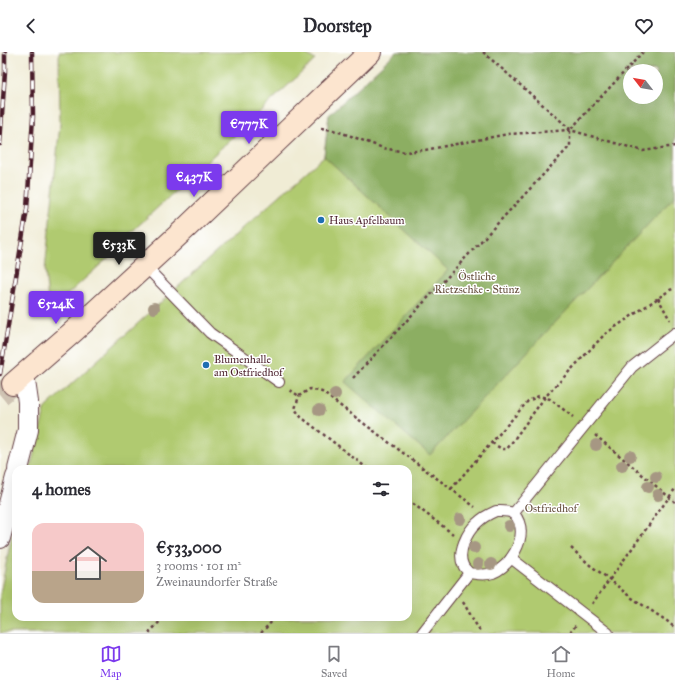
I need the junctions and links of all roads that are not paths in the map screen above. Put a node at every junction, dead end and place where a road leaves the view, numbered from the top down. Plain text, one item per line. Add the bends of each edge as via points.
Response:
1 (370, 52) edge
2 (145, 266) junction
3 (675, 333) edge
4 (18, 379) joint
5 (279, 382) dead end
6 (19, 465) edge
7 (12, 492) edge
8 (514, 514) junction
9 (0, 538) edge
10 (511, 558) junction
11 (469, 573) junction
12 (422, 633) edge
13 (608, 633) edge

1 - 2 street
2 - 4 street
2 - 5 lane via 210,333
3 - 8 lane via 632,368
4 - 6 street via 28,402 28,430
7 - 9 street
8 - 10 lane via 518,518 521,537
8 - 11 lane via 496,511 486,516 470,531 461,554 463,565
10 - 11 lane via 493,573
10 - 13 lane
11 - 12 lane

